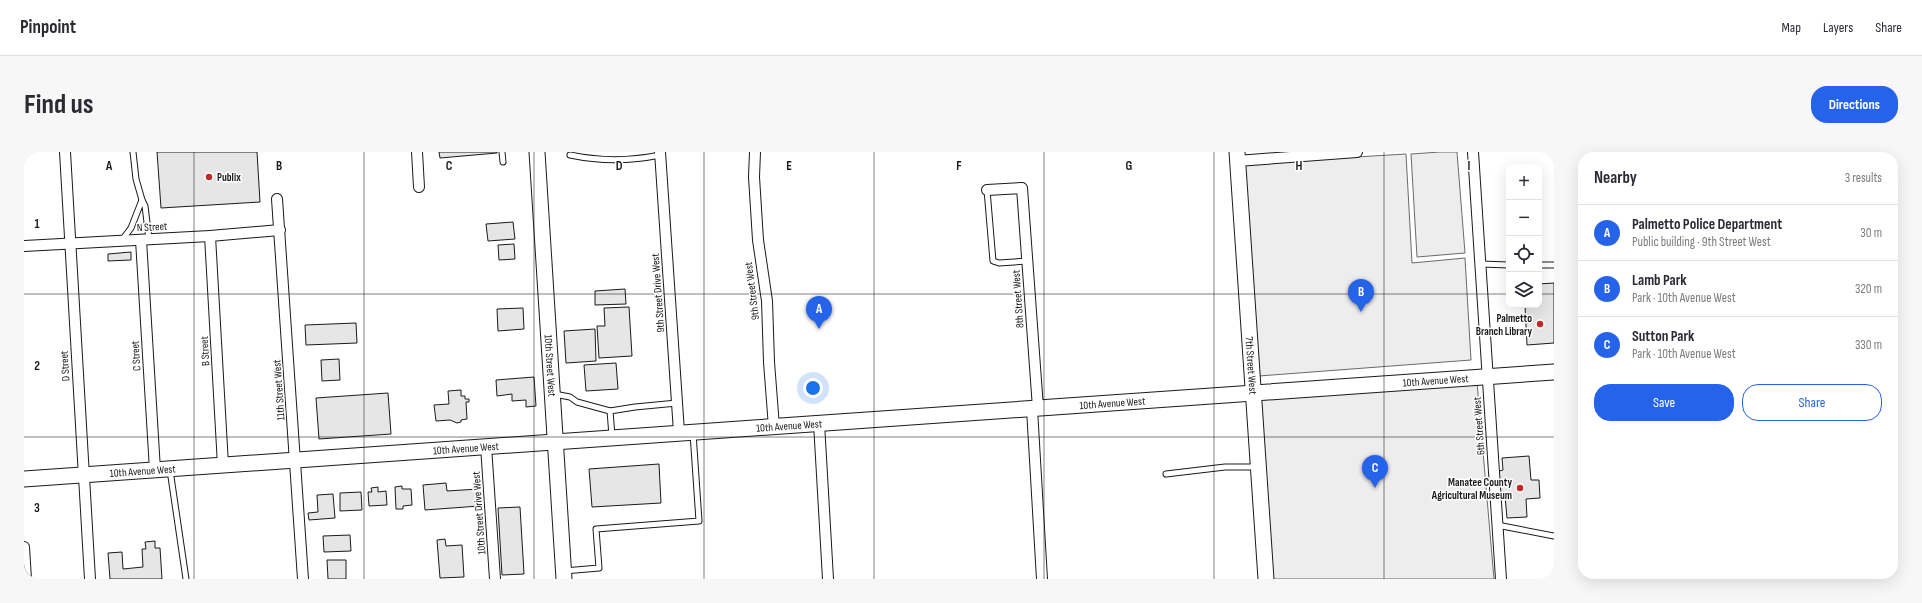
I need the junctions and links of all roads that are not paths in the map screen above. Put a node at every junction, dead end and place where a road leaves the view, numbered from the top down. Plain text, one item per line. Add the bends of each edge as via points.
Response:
1 (65, 152) edge
2 (133, 152) edge
3 (417, 152) edge
4 (502, 152) edge
5 (537, 152) edge
6 (755, 152) edge
7 (1357, 152) edge
8 (1472, 152) edge
9 (660, 154) edge
10 (570, 155) dead end
11 (1237, 157) edge
12 (503, 162) dead end
13 (419, 187) dead end
14 (987, 190) joint
15 (277, 199) dead end
16 (142, 200) junction
17 (280, 230) junction
18 (210, 236) junction
19 (145, 240) junction
20 (122, 241) junction
21 (70, 244) junction
22 (24, 246) edge
23 (1027, 261) junction
24 (1480, 264) junction
25 (1506, 265) edge
26 (1542, 265) edge
27 (1554, 265) edge
28 (1554, 372) edge
29 (1488, 377) junction
30 (552, 393) junction
31 (1253, 393) junction
32 (677, 403) junction
33 (1035, 409) junction
34 (610, 411) junction
35 (819, 423) junction
36 (774, 427) junction
37 (686, 432) junction
38 (612, 437) junction
39 (555, 442) junction
40 (486, 446) junction
41 (296, 460) junction
42 (223, 465) junction
43 (1258, 467) junction
44 (170, 469) junction
45 (155, 470) junction
46 (1166, 474) dead end
47 (84, 475) junction
48 (24, 479) edge
49 (1497, 525) junction
50 (1554, 536) edge
51 (24, 547) edge
52 (564, 575) edge
53 (26, 579) edge
54 (90, 579) edge
55 (186, 579) edge
56 (303, 579) edge
57 (495, 579) edge
58 (828, 579) edge
59 (1042, 579) edge
60 (1266, 579) edge
61 (1501, 579) edge

1 - 21 street, D Street
2 - 16 lane via 136,179
3 - 13 street
4 - 12 lane
5 - 30 street, 10th Street West
6 - 36 street, 9th Street West via 757,226 768,301
7 - 11 street
8 - 24 street, 6th Street West
9 - 10 lane via 612,159
9 - 32 street, 9th Street Drive West
11 - 31 street, 7th Street West
14 - 23 lane via 993,261
14 - 23 street, 8th Street West via 1022,188
15 - 17 street, 11th Street West
16 - 19 lane via 145,206
16 - 20 lane via 131,228
17 - 18 street, N Street
17 - 41 street, 11th Street West
18 - 19 street, N Street
18 - 42 street, B Street
19 - 20 street, N Street
19 - 45 street, C Street
20 - 21 street, N Street
21 - 22 street, N Street
21 - 47 street, D Street
23 - 33 street, 8th Street West
24 - 25 lane
24 - 29 street, 6th Street West
26 - 27 lane
28 - 29 street, 10th Avenue West
29 - 31 street, 10th Avenue West
29 - 49 street, 6th Street West
30 - 34 lane
30 - 39 street, 10th Street West
31 - 33 street, 10th Avenue West
31 - 43 street, 7th Street West
32 - 34 lane
32 - 37 street, 9th Street Drive West
33 - 35 street, 10th Avenue West
33 - 59 street, 8th Street West
34 - 38 lane
35 - 36 street, 10th Avenue West
35 - 58 street
36 - 37 street, 10th Avenue West
37 - 38 street, 10th Avenue West
37 - 52 lane via 699,521 596,529 599,568
38 - 39 street, 10th Avenue West
39 - 40 street, 10th Avenue West
39 - 52 street, 10th Street West
40 - 41 street, 10th Avenue West
40 - 57 street, 10th Street Drive West
41 - 42 street, 10th Avenue West
41 - 56 street, 11th Street West
42 - 44 street, 10th Avenue West
43 - 46 lane via 1225,467
43 - 60 street, 7th Street West
44 - 45 street, 10th Avenue West
44 - 55 lane
45 - 47 street, 10th Avenue West
47 - 48 street, 10th Avenue West
47 - 54 street, D Street
49 - 50 lane
49 - 61 street, 6th Street West
51 - 53 street

